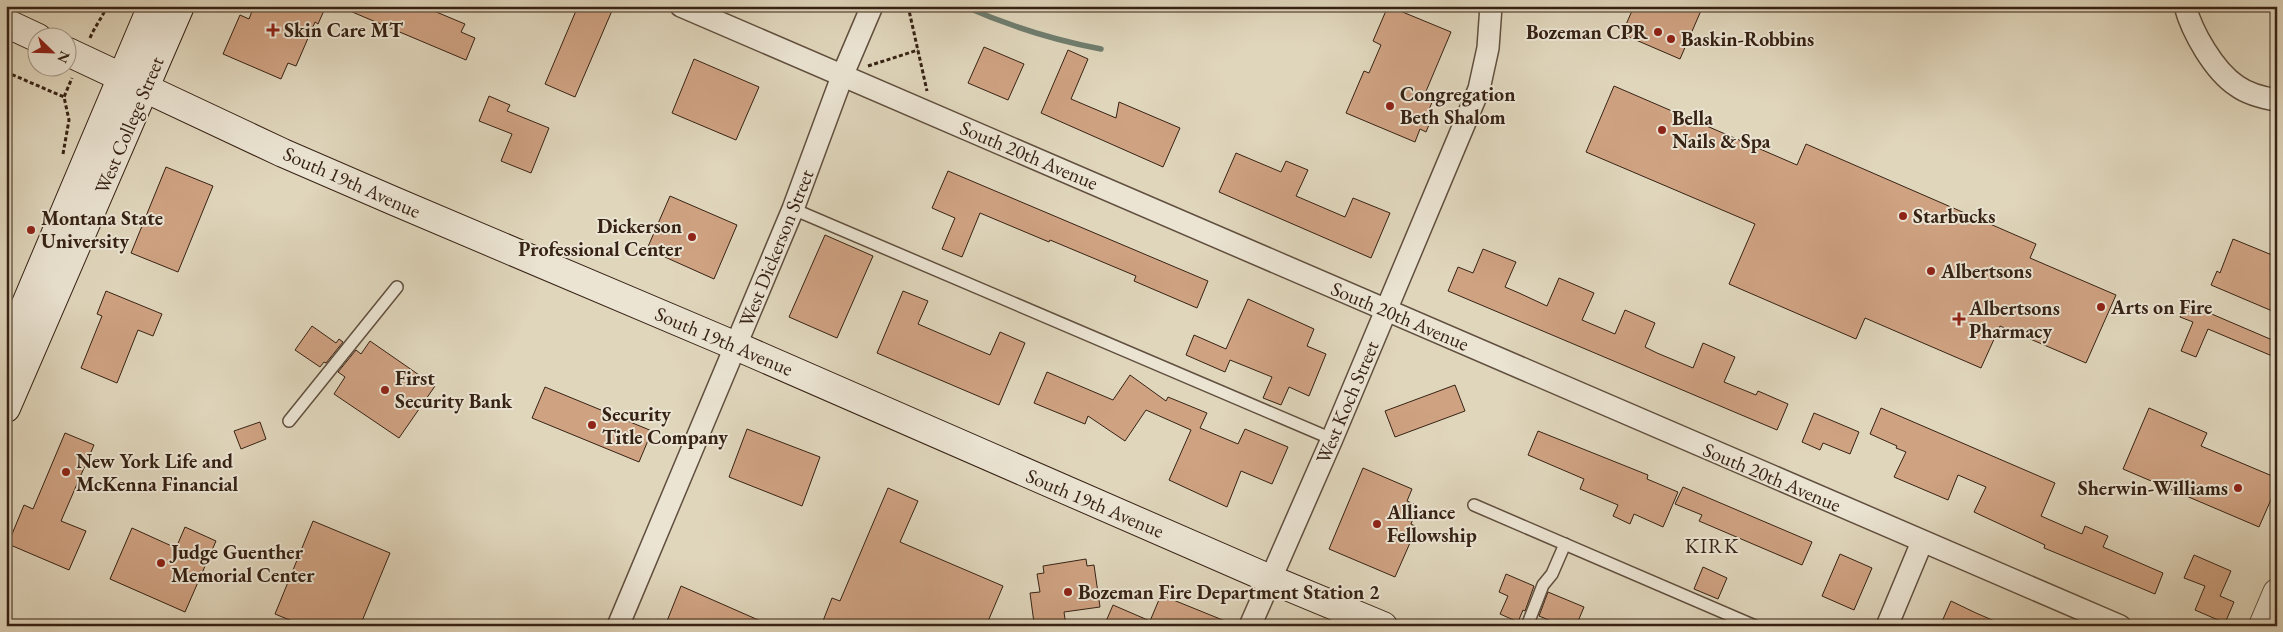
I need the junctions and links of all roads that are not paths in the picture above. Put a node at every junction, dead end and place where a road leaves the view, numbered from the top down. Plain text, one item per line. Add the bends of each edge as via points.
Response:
1 (152, 6) edge
2 (180, 6) edge
3 (681, 6) edge
4 (872, 6) edge
5 (1491, 6) edge
6 (2185, 6) edge
7 (6, 22) edge
8 (28, 33) edge
9 (78, 57) edge
10 (843, 74) junction
11 (133, 83) junction
12 (2277, 100) edge
13 (793, 209) junction
14 (397, 287) dead end
15 (1387, 310) junction
16 (736, 346) junction
17 (6, 351) edge
18 (6, 408) edge
19 (289, 421) dead end
20 (1332, 439) junction
21 (1474, 505) dead end
22 (1922, 542) junction
23 (1565, 544) junction
24 (1270, 579) junction
25 (2277, 593) edge
26 (618, 626) edge
27 (1250, 626) edge
28 (1383, 626) edge
29 (1527, 626) edge
30 (1755, 626) edge
31 (1887, 626) edge
32 (2120, 626) edge
33 (2263, 626) edge

1 - 11 main road, West College Street
2 - 11 main road, West College Street
3 - 10 street, South 20th Avenue
4 - 10 street, West Dickerson Street
5 - 15 street, West Koch Street via 1488,48 1479,89
6 - 12 street via 2206,54 2237,86 2266,99
7 - 8 main road
9 - 11 main road, South 19th Avenue
10 - 13 street, West Dickerson Street
10 - 15 street, South 20th Avenue
11 - 16 main road, South 19th Avenue via 386,198
11 - 17 main road, West College Street
11 - 18 main road, West College Street
13 - 16 street, West Dickerson Street
13 - 20 lane
14 - 19 lane
15 - 20 street, West Koch Street
15 - 22 street, South 20th Avenue
16 - 24 main road, South 19th Avenue
16 - 26 street, West Dickerson Street
20 - 24 street, West Koch Street
21 - 23 lane
22 - 31 street
22 - 32 street, South 20th Avenue
23 - 29 lane via 1552,574 1543,585
23 - 30 lane
24 - 27 street, West Koch Street
24 - 28 main road, South 19th Avenue
25 - 33 main road

